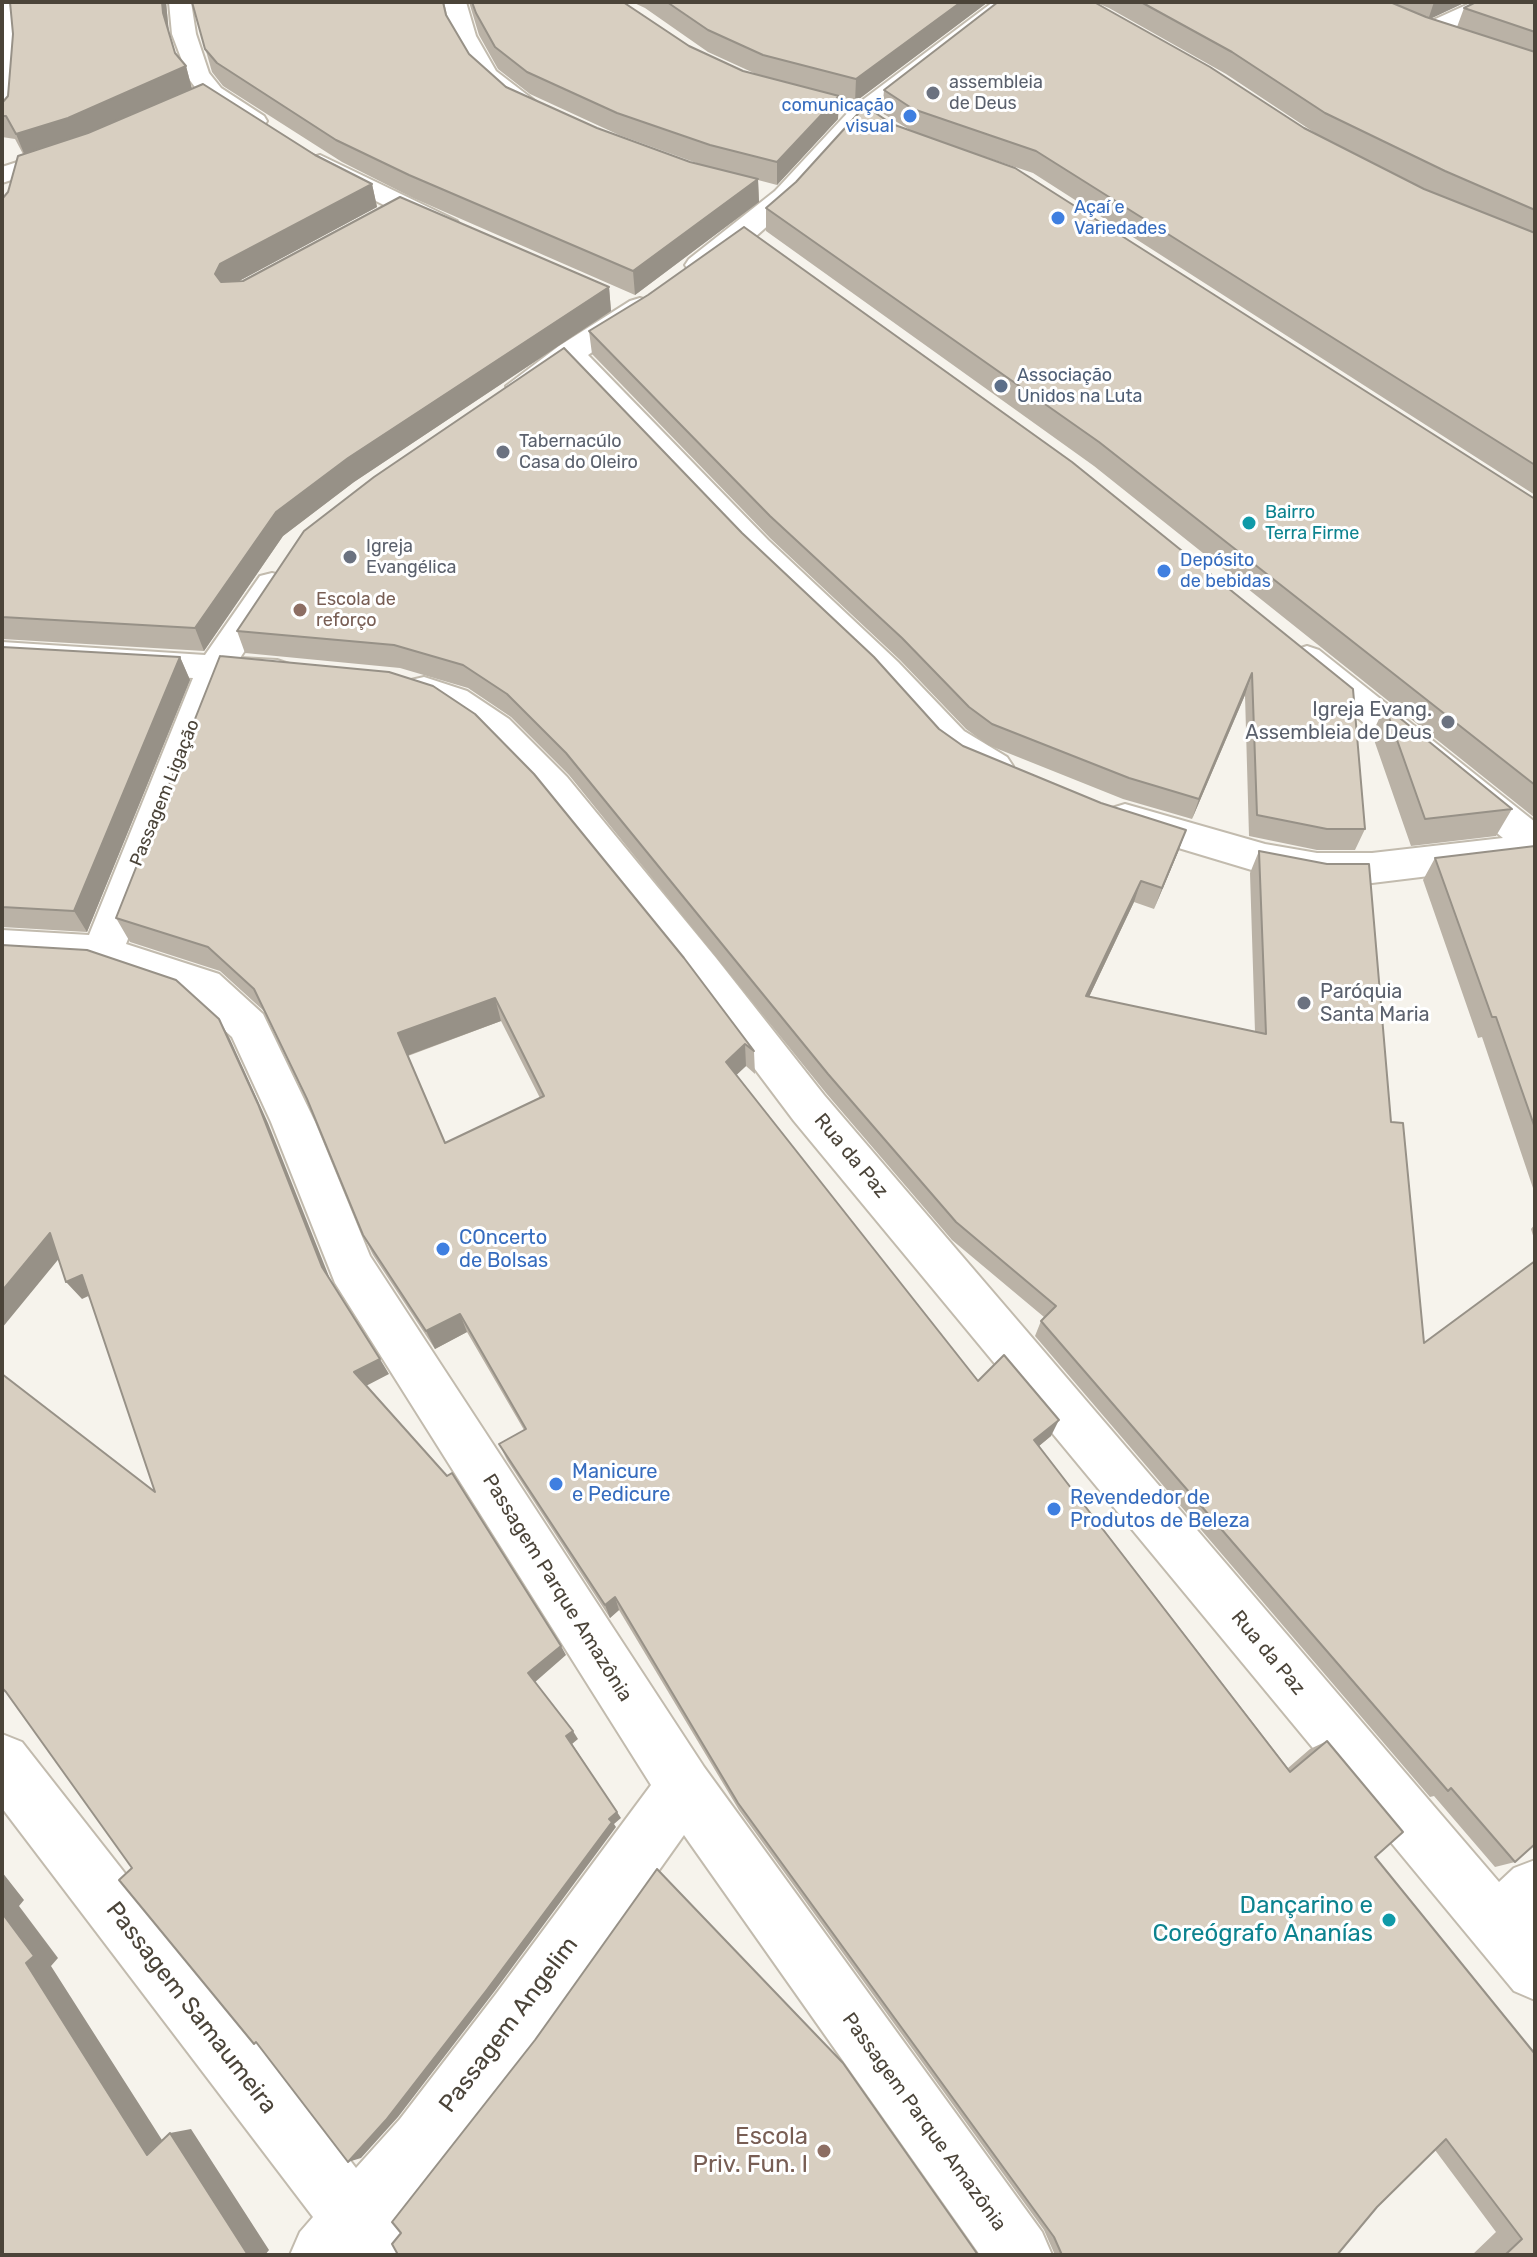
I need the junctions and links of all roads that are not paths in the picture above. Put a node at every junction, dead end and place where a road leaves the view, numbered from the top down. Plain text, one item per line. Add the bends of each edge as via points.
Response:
1 (3, 2) edge
2 (180, 2) edge
3 (455, 2) edge
4 (1007, 2) edge
5 (1491, 2) edge
6 (1400, 19) edge
7 (1428, 31) junction
8 (1454, 40) edge
9 (4, 56) edge
10 (212, 93) junction
11 (185, 105) edge
12 (849, 111) junction
13 (545, 114) edge
14 (2, 117) edge
15 (888, 130) edge
16 (2, 133) edge
17 (278, 136) edge
18 (86, 148) edge
19 (305, 153) edge
20 (7, 182) edge
21 (403, 207) junction
22 (377, 221) edge
23 (475, 239) edge
24 (569, 352) junction
25 (504, 398) edge
26 (289, 557) edge
27 (1277, 634) edge
28 (2, 654) edge
29 (216, 666) junction
30 (322, 676) edge
31 (383, 682) edge
32 (1030, 781) edge
33 (1096, 807) edge
34 (1535, 843) edge
35 (1535, 849) edge
36 (2, 946) edge
37 (102, 952) junction
38 (2, 1762) edge
39 (684, 1787) junction
40 (1516, 1906) edge
41 (1535, 1970) edge
42 (352, 2243) edge
43 (1019, 2255) edge

1 - 9 street
2 - 10 street via 197,74
3 - 13 street via 464,36 487,75 519,102
4 - 12 street
5 - 7 street
6 - 7 street
7 - 8 street
9 - 14 street
10 - 11 street
10 - 17 street
12 - 15 street
12 - 24 street via 770,194 757,241 668,288 625,303
16 - 20 street
18 - 20 street
19 - 21 street
21 - 22 street
21 - 23 street
24 - 25 street
24 - 32 street via 951,740 974,757
26 - 29 street, Passagem Ligação
27 - 34 street
28 - 29 street
29 - 30 street
29 - 37 street, Passagem Ligação
31 - 40 street, Rua da Paz via 454,700 496,728 554,787 809,1108
33 - 35 street via 1198,841 1317,868 1372,868
36 - 37 street, Passagem Parque Amazônia
37 - 39 street, Passagem Parque Amazônia via 204,986 248,1026 351,1268
38 - 42 street, Passagem Samaumeira
39 - 42 street, Passagem Angelim
39 - 43 street, Passagem Parque Amazônia
40 - 41 street, Rua da Paz

